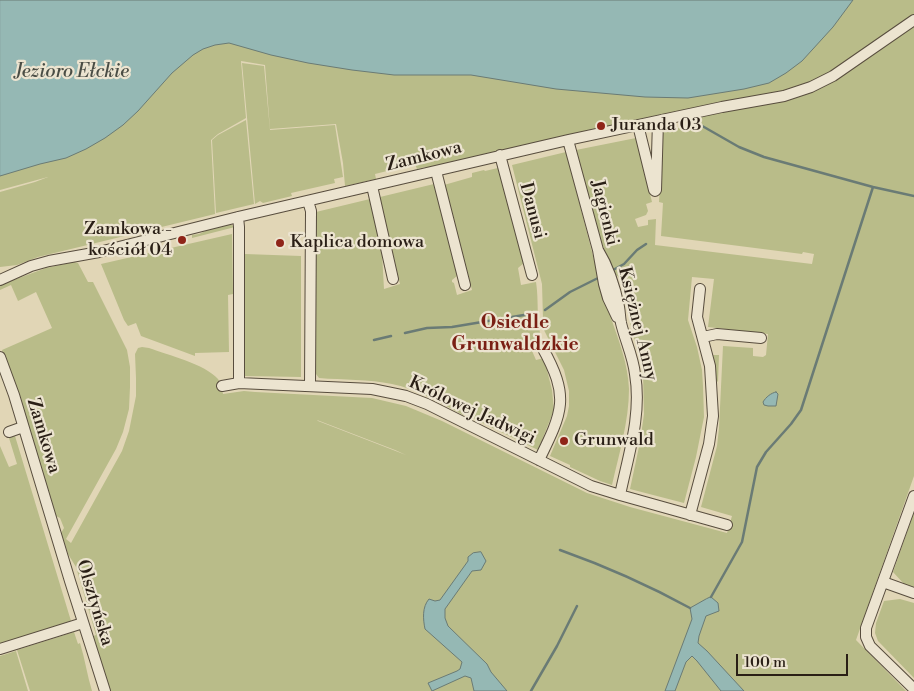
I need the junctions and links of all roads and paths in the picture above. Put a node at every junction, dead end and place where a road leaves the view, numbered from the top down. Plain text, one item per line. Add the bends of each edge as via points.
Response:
1 (914, 20) edge
2 (658, 120) junction
3 (638, 125) junction
4 (568, 140) junction
5 (500, 155) junction
6 (436, 171) junction
7 (372, 186) junction
8 (308, 200) junction
9 (238, 217) junction
10 (22, 270) junction
11 (0, 274) edge
12 (532, 275) dead end
13 (393, 279) dead end
14 (0, 280) edge
15 (465, 285) dead end
16 (700, 289) dead end
17 (620, 322) joint
18 (703, 337) junction
19 (761, 338) dead end
20 (542, 347) dead end
21 (0, 357) edge
22 (239, 383) junction
23 (222, 386) dead end
24 (310, 386) junction
25 (23, 427) junction
26 (9, 432) dead end
27 (540, 460) junction
28 (620, 495) junction
29 (914, 496) edge
30 (690, 515) junction
31 (57, 524) joint
32 (727, 525) dead end
33 (883, 582) junction
34 (914, 593) edge
35 (83, 623) junction
36 (0, 649) edge
37 (914, 689) edge
38 (105, 691) edge

1 - 2 street, Zamkowa via 833,76 811,87 784,96
2 - 3 street, Zamkowa
2 - 3 street via 655,191
3 - 4 street, Zamkowa
4 - 5 street, Zamkowa
4 - 17 street, Jagienki via 604,284
5 - 6 street, Zamkowa
5 - 12 street, Danusi
6 - 7 street, Zamkowa
6 - 15 street
7 - 8 street, Zamkowa
7 - 13 street
8 - 9 street, Zamkowa
8 - 24 street via 311,211
9 - 10 street, Zamkowa
9 - 22 street
10 - 11 street, Zamkowa
10 - 14 street, Zamkowa
16 - 18 street via 697,316
17 - 28 street, Księżnej Anny via 637,389 634,426
18 - 19 street via 718,334
18 - 30 street via 710,366 713,416
20 - 27 street via 556,375 561,400 557,423
21 - 25 street, Zamkowa
22 - 23 street, Królowej Jadwigi
22 - 24 street, Królowej Jadwigi
24 - 27 street, Królowej Jadwigi via 372,389 417,400
25 - 26 street
25 - 31 street, Zamkowa
27 - 28 street, Królowej Jadwigi via 591,486
28 - 30 street, Królowej Jadwigi
29 - 33 street
30 - 32 street, Królowej Jadwigi
31 - 35 street, Olsztyńska
33 - 34 street
33 - 37 street via 866,628 866,637 870,646
35 - 36 street
35 - 38 street, Olsztyńska

